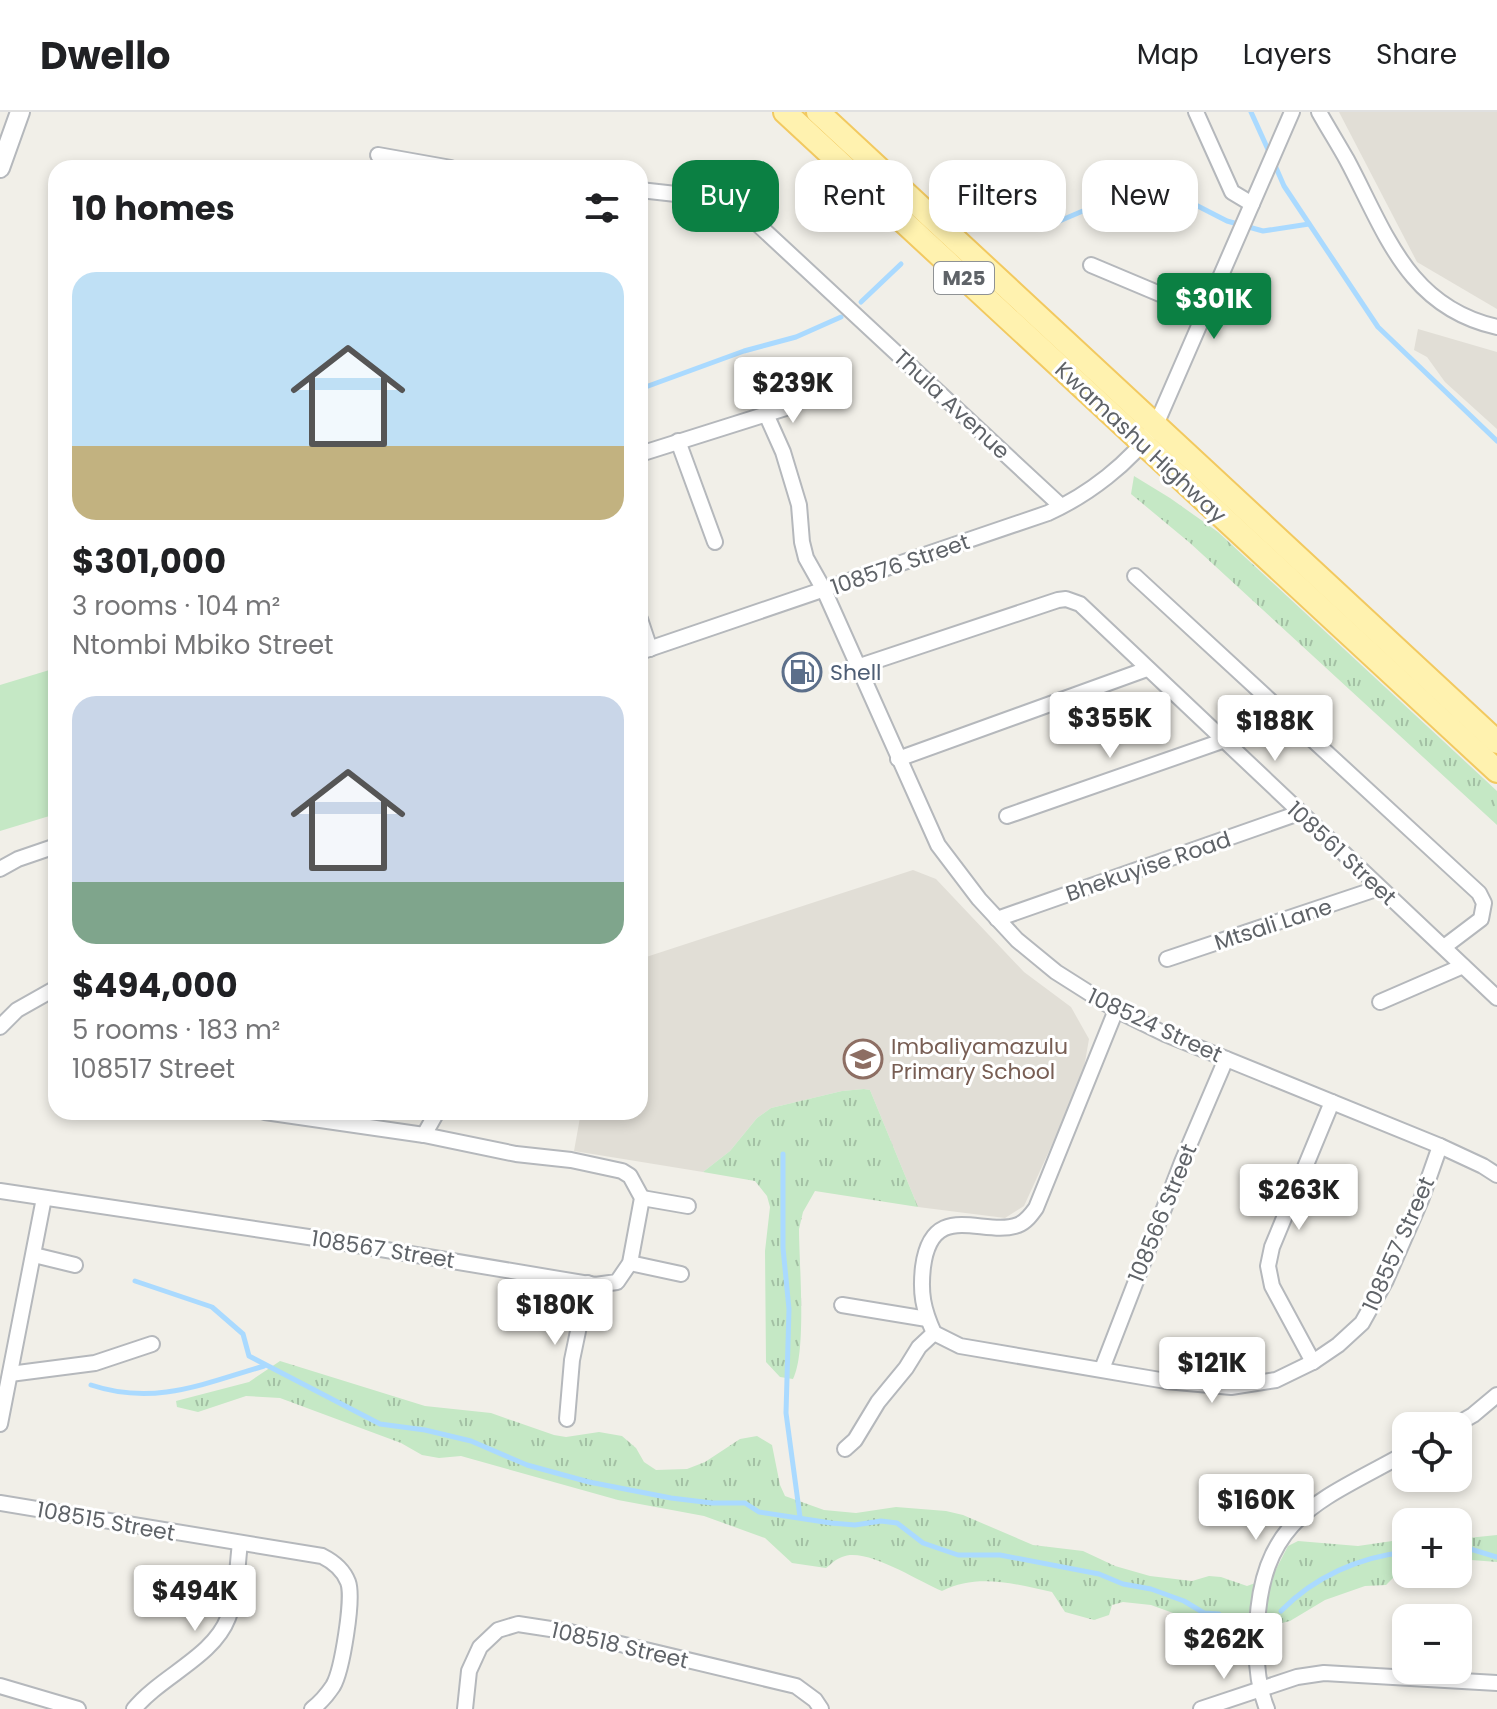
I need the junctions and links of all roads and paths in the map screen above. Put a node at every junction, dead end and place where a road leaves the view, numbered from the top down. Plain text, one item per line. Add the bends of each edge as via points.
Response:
1 (20, 112) edge
2 (785, 112) edge
3 (818, 112) edge
4 (1196, 112) edge
5 (1319, 112) edge
6 (1290, 115) edge
7 (378, 155) dead end
8 (406, 160) edge
9 (0, 168) edge
10 (648, 191) edge
11 (1250, 210) junction
12 (1091, 265) dead end
13 (1211, 300) junction
14 (1497, 327) edge
15 (837, 377) dead end
16 (766, 414) junction
17 (1149, 436) junction
18 (678, 441) junction
19 (648, 451) edge
20 (1061, 506) junction
21 (715, 542) dead end
22 (1135, 576) dead end
23 (824, 590) junction
24 (648, 649) edge
25 (857, 667) junction
26 (1147, 669) junction
27 (1225, 740) junction
28 (1497, 742) edge
29 (898, 759) junction
30 (1497, 771) edge
31 (1299, 813) junction
32 (1007, 816) dead end
33 (48, 849) edge
34 (0, 869) edge
35 (1379, 888) junction
36 (997, 919) junction
37 (1444, 947) junction
38 (1167, 959) dead end
39 (1463, 966) junction
40 (48, 993) edge
41 (1497, 998) edge
42 (1380, 1002) dead end
43 (1116, 1010) junction
44 (0, 1027) edge
45 (1226, 1059) junction
46 (1332, 1102) junction
47 (320, 1120) edge
48 (432, 1120) edge
49 (424, 1135) junction
50 (1440, 1146) junction
51 (1497, 1175) edge
52 (0, 1191) edge
53 (44, 1198) junction
54 (642, 1198) junction
55 (688, 1206) dead end
56 (34, 1255) junction
57 (630, 1263) junction
58 (75, 1265) dead end
59 (681, 1274) dead end
60 (588, 1283) junction
61 (842, 1305) dead end
62 (931, 1326) junction
63 (152, 1344) dead end
64 (1313, 1362) junction
65 (1102, 1369) junction
66 (10, 1374) junction
67 (1497, 1395) edge
68 (1472, 1416) edge
69 (567, 1419) dead end
70 (0, 1424) edge
71 (845, 1449) dead end
72 (1392, 1461) edge
73 (0, 1503) edge
74 (240, 1543) junction
75 (1497, 1683) edge
76 (0, 1686) edge
77 (1259, 1689) junction
78 (78, 1709) edge
79 (134, 1709) edge
80 (312, 1709) edge
81 (465, 1709) edge
82 (821, 1709) edge
83 (1201, 1709) edge
84 (1267, 1709) edge

1 - 9 street
2 - 17 main road, Kwamashu Highway / M25
3 - 17 main road, Kwamashu Highway / M25
4 - 11 street via 1232,192
5 - 14 street via 1408,273 1447,306
6 - 11 street
7 - 8 street
10 - 20 street, Thula Avenue via 712,198 751,218
11 - 13 street
12 - 13 street via 1160,294
13 - 17 street
15 - 16 street via 805,399
16 - 18 street
16 - 23 street, 108524 Street via 799,505 806,558
17 - 20 street, 108576 Street via 1098,482
17 - 28 main road, Kwamashu Highway / M25
17 - 30 main road, Kwamashu Highway / M25
18 - 19 street
18 - 21 street
20 - 23 street, 108576 Street
22 - 37 street via 1479,893 1484,903 1481,919
23 - 24 street, 108576 Street
23 - 25 street, 108524 Street
25 - 26 street, 108561 Street via 1066,599 1092,614
25 - 29 street, 108524 Street
26 - 27 street, 108561 Street
26 - 29 street
27 - 31 street, 108561 Street
27 - 32 street
29 - 36 street, 108524 Street via 938,845
31 - 35 street, 108561 Street
31 - 36 street, Bhekuyise Road
33 - 34 street
35 - 37 street, 108561 Street
35 - 38 street, Mtsali Lane
36 - 43 street, 108524 Street via 1056,972
37 - 39 street, 108561 Street
39 - 41 street, 108561 Street
39 - 42 street
40 - 44 street
43 - 45 street, 108524 Street
43 - 62 street via 1028,1218 1009,1227 956,1225 931,1241 921,1285
45 - 46 street, 108524 Street
45 - 65 street, 108566 Street
46 - 50 street, 108524 Street
46 - 64 street via 1268,1266 1272,1286
47 - 49 street
48 - 49 street
49 - 54 street via 613,1168 630,1176
50 - 51 street, 108524 Street
50 - 64 street, 108557 Street via 1374,1304 1351,1335
52 - 53 street, 108567 Street
53 - 56 street
53 - 60 street, 108567 Street
54 - 55 street
54 - 57 street
56 - 58 street
56 - 66 street
57 - 59 street
57 - 60 street, 108567 Street via 617,1282
60 - 69 street via 572,1360
61 - 62 street, 108557 Street
62 - 65 street, 108557 Street via 960,1346
62 - 71 street
63 - 66 street via 95,1363
64 - 65 street, 108557 Street via 1276,1380 1231,1387
66 - 70 street
67 - 68 street
72 - 77 street via 1308,1509 1277,1543 1259,1599
73 - 74 street, 108515 Street
74 - 79 street via 233,1602 217,1639
74 - 80 street, 108515 Street via 322,1556 348,1581 341,1668 334,1685
75 - 77 street via 1324,1673
76 - 78 street
77 - 83 street
77 - 84 street
81 - 82 street, 108518 Street via 469,1671 480,1647 498,1630 518,1624 796,1686

